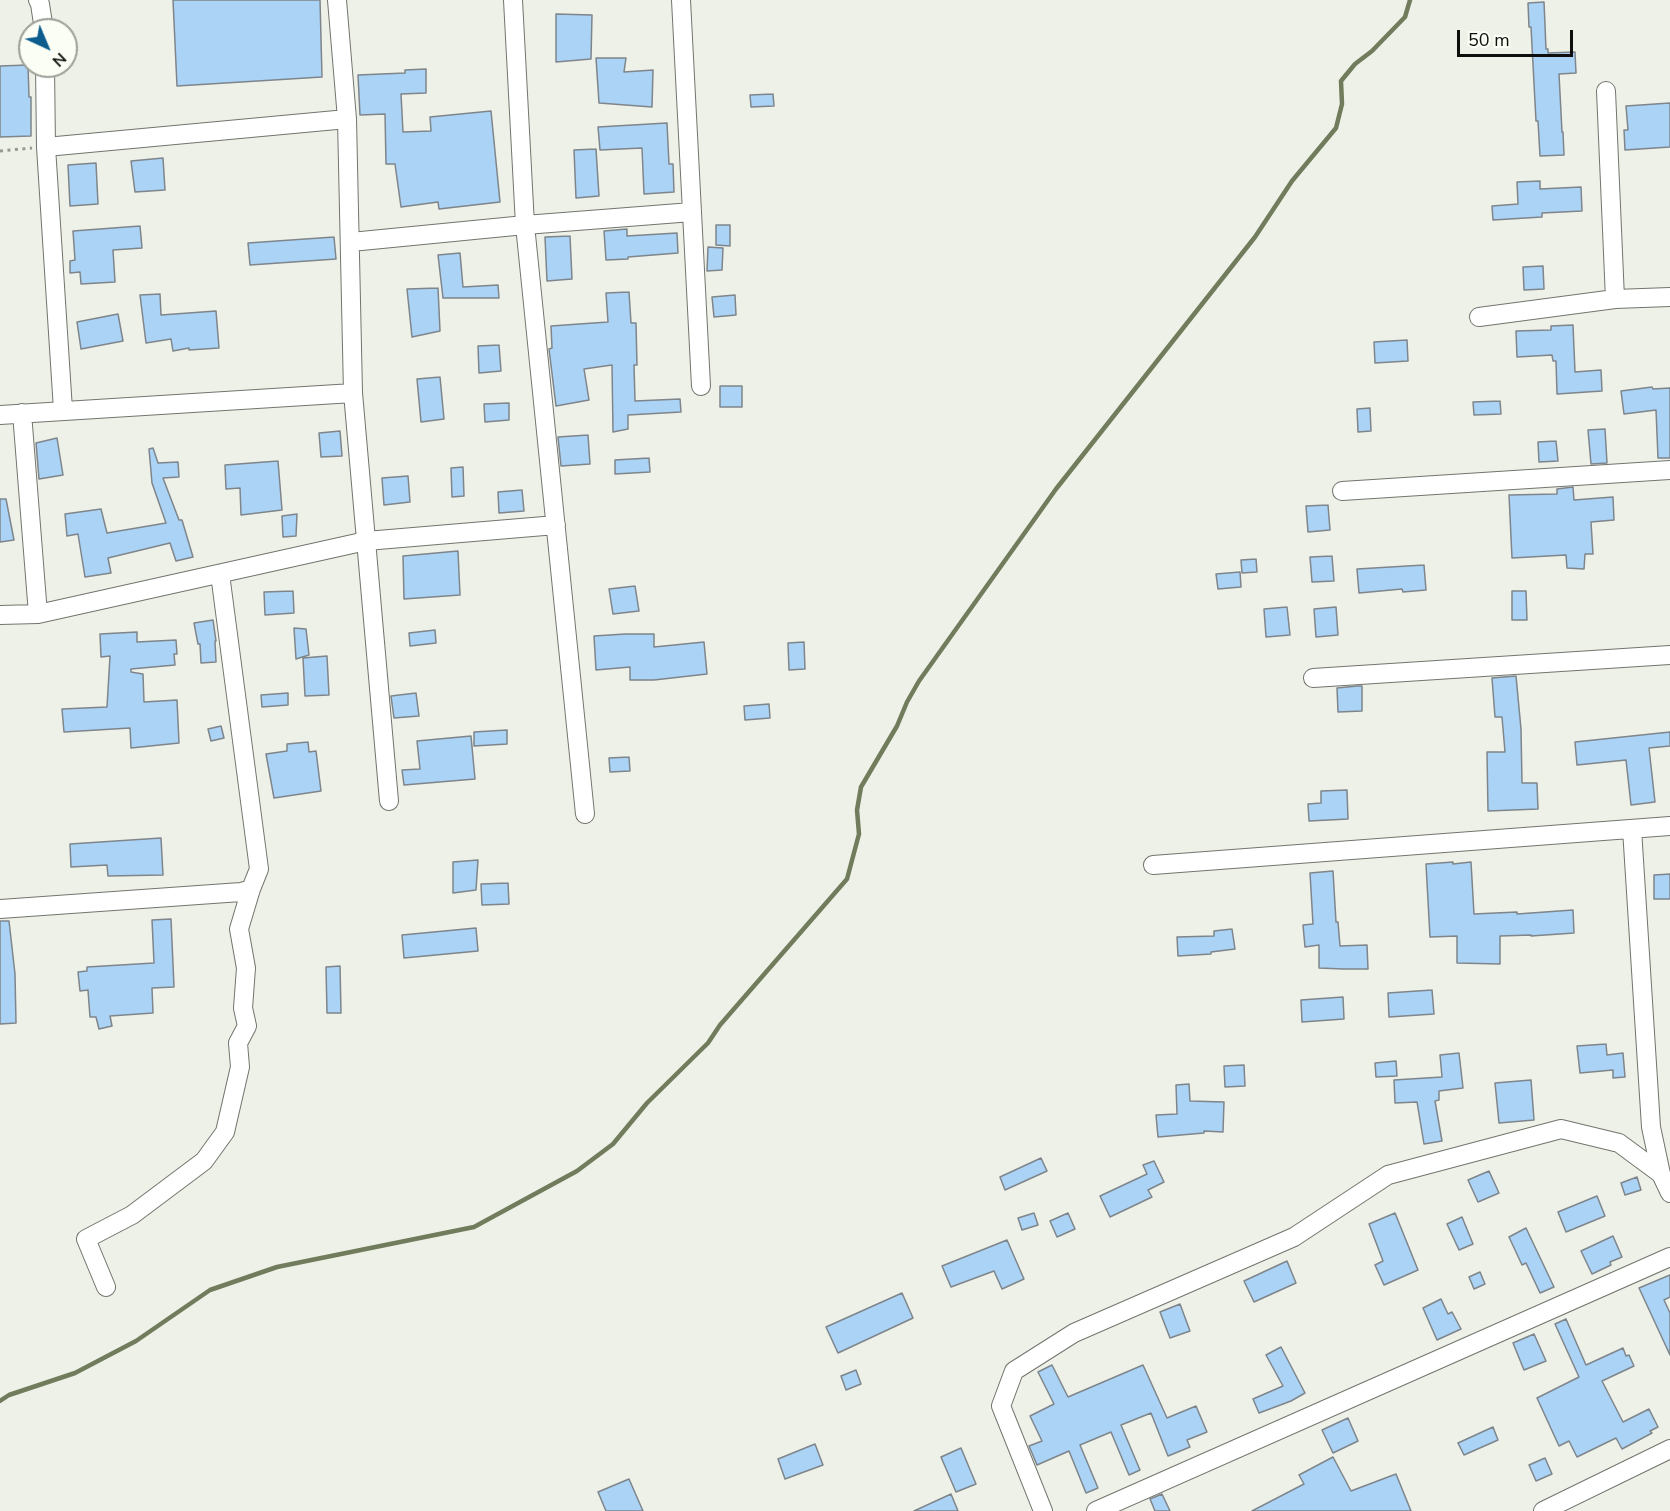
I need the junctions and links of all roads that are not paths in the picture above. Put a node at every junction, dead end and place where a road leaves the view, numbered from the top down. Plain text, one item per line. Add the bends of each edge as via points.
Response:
1 (38, 0) edge
2 (337, 0) edge
3 (513, 0) edge
4 (681, 0) edge
5 (43, 18) edge
6 (45, 78) edge
7 (1606, 91) dead end
8 (347, 119) junction
9 (46, 147) junction
10 (692, 212) junction
11 (525, 225) junction
12 (351, 242) junction
13 (1670, 297) edge
14 (1615, 299) junction
15 (1479, 317) dead end
16 (701, 386) dead end
17 (353, 393) junction
18 (63, 410) junction
19 (22, 413) junction
20 (0, 415) edge
21 (1670, 470) edge
22 (1342, 491) dead end
23 (556, 525) junction
24 (366, 541) junction
25 (220, 574) junction
26 (38, 614) junction
27 (0, 615) edge
28 (1670, 655) edge
29 (1312, 678) dead end
30 (389, 801) dead end
31 (585, 814) dead end
32 (1670, 826) edge
33 (1632, 829) junction
34 (1153, 865) dead end
35 (251, 889) junction
36 (0, 909) edge
37 (1661, 1174) junction
38 (1670, 1193) edge
39 (1670, 1257) edge
40 (106, 1287) dead end
41 (1670, 1449) edge
42 (1043, 1511) edge
43 (1096, 1511) edge
44 (1543, 1511) edge

1 - 5 street
2 - 8 street
3 - 11 street
4 - 10 street
6 - 9 street
7 - 14 street
8 - 9 street
8 - 12 street
9 - 18 street
10 - 11 street
10 - 16 street
11 - 12 street
11 - 23 street
12 - 17 street
13 - 14 street
14 - 15 street
17 - 18 street
17 - 24 street
18 - 19 street
19 - 20 street
19 - 26 street
21 - 22 street
23 - 24 street
23 - 31 street
24 - 25 street
24 - 30 street
25 - 26 street
25 - 35 street via 259,870
26 - 27 street
28 - 29 street
32 - 33 street
33 - 34 street
33 - 37 street via 1652,1127
35 - 36 street
35 - 40 street via 239,929 246,968 243,1008 247,1026 238,1043 240,1067 225,1132 204,1161 132,1215 86,1239
37 - 38 street
37 - 42 street via 1619,1143 1561,1129 1388,1175 1293,1237 1074,1333 1014,1371 1001,1406
39 - 43 street
41 - 44 street

